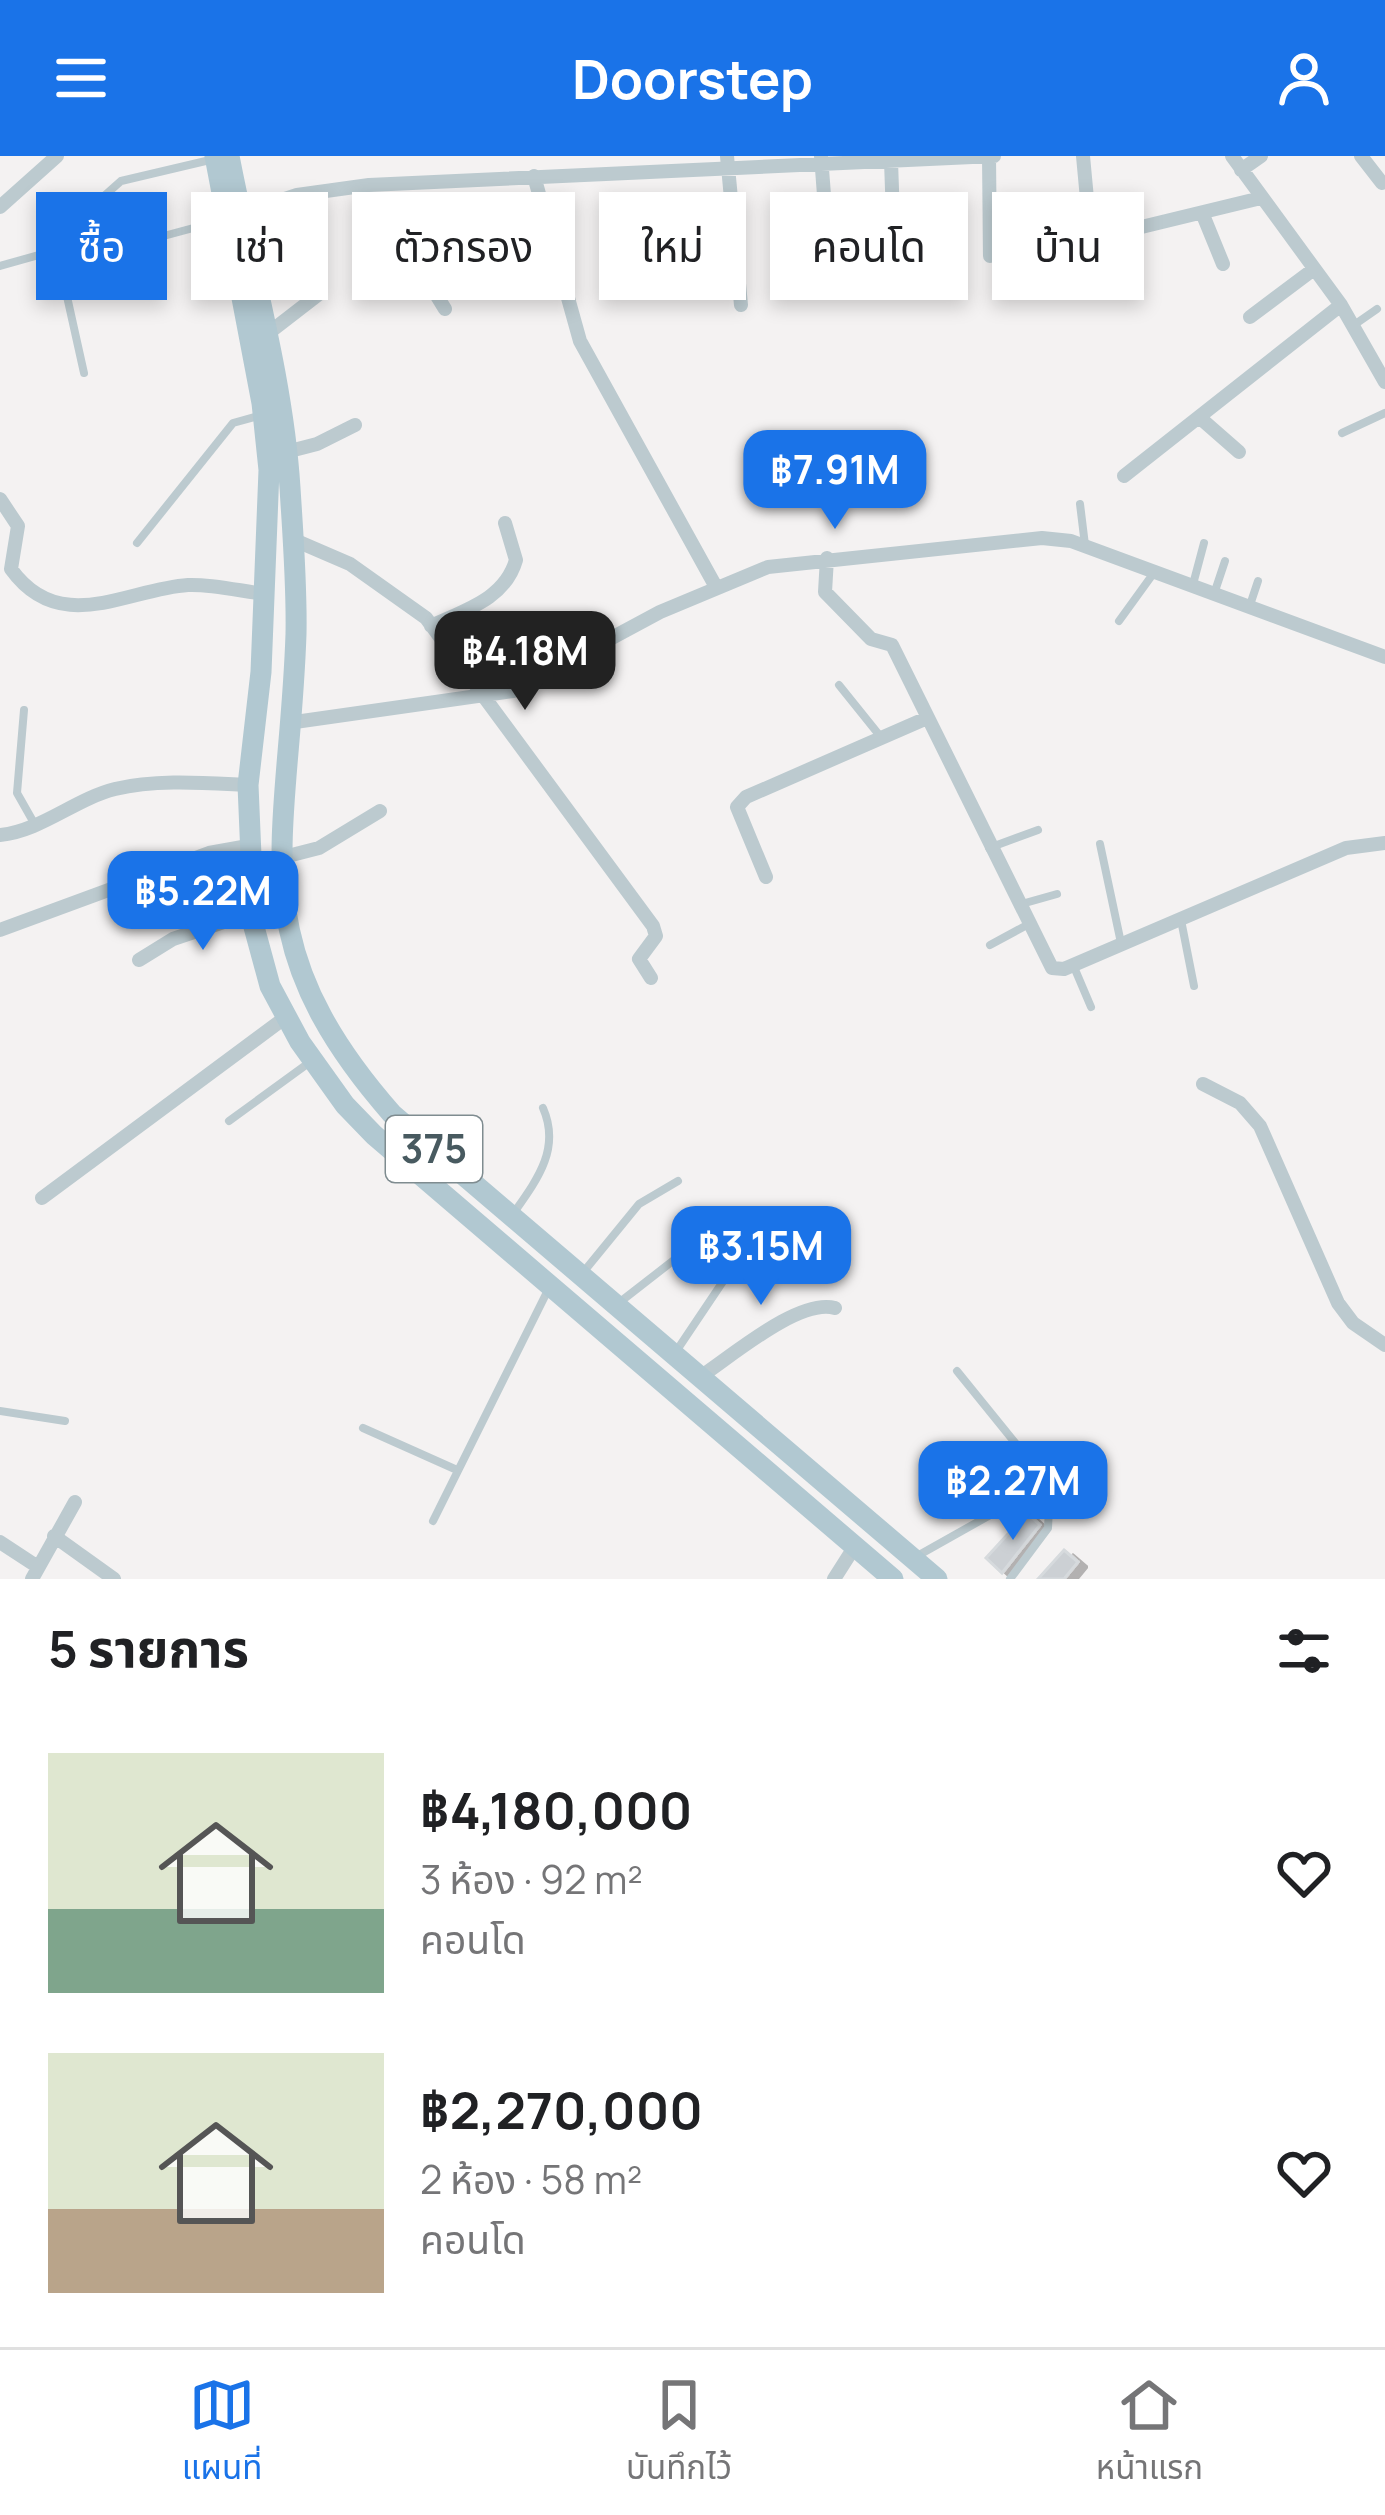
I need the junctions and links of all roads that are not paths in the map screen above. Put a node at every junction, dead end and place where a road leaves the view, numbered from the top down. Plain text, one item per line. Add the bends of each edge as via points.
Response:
1 (57, 156) edge
2 (525, 156) edge
3 (991, 156) edge
4 (1083, 156) edge
5 (1261, 156) edge
6 (1361, 156) edge
7 (220, 157) edge
8 (821, 159) edge
9 (727, 161) edge
10 (891, 161) junction
11 (1237, 163) edge
12 (631, 164) edge
13 (530, 176) junction
14 (1382, 183) dead end
15 (369, 185) junction
16 (106, 192) edge
17 (228, 192) edge
18 (313, 192) edge
19 (824, 192) edge
20 (892, 192) edge
21 (1086, 192) edge
22 (1261, 198) junction
23 (0, 207) edge
24 (1203, 215) junction
25 (1144, 228) edge
26 (36, 255) edge
27 (990, 256) dead end
28 (1222, 264) dead end
29 (0, 266) edge
30 (1314, 269) junction
31 (68, 300) edge
32 (246, 300) edge
33 (255, 300) edge
34 (311, 300) edge
35 (741, 305) dead end
36 (1341, 305) junction
37 (445, 309) dead end
38 (1376, 309) dead end
39 (1250, 317) dead end
40 (1354, 325) junction
41 (265, 336) junction
42 (84, 373) dead end
43 (1385, 382) edge
44 (1385, 413) edge
45 (263, 415) junction
46 (1198, 416) junction
47 (355, 425) dead end
48 (1342, 433) dead end
49 (286, 452) junction
50 (1239, 452) dead end
51 (1124, 476) dead end
52 (0, 500) edge
53 (1080, 504) dead end
54 (505, 523) dead end
55 (292, 539) junction
56 (137, 543) dead end
57 (1204, 543) dead end
58 (1085, 547) junction
59 (826, 558) junction
60 (1225, 561) dead end
61 (1153, 574) junction
62 (1258, 581) dead end
63 (716, 586) junction
64 (1191, 589) junction
65 (265, 594) junction
66 (1213, 596) junction
67 (1249, 609) junction
68 (1119, 621) dead end
69 (431, 626) junction
70 (1385, 657) edge
71 (838, 685) dead end
72 (484, 698) junction
73 (23, 710) dead end
74 (927, 718) junction
75 (286, 723) junction
76 (881, 737) junction
77 (248, 785) junction
78 (380, 811) dead end
79 (36, 825) junction
80 (1038, 830) dead end
81 (0, 835) edge
82 (1385, 843) edge
83 (1100, 844) dead end
84 (248, 846) junction
85 (988, 848) junction
86 (280, 858) junction
87 (766, 878) dead end
88 (1057, 894) dead end
89 (1017, 905) junction
90 (253, 912) junction
91 (1181, 920) junction
92 (1027, 925) junction
93 (0, 929) edge
94 (990, 945) dead end
95 (1122, 945) junction
96 (139, 960) dead end
97 (1073, 965) junction
98 (650, 978) dead end
99 (1194, 986) dead end
100 (1091, 1007) dead end
101 (286, 1017) junction
102 (312, 1060) junction
103 (1203, 1084) dead end
104 (543, 1108) dead end
105 (229, 1121) dead end
106 (678, 1181) dead end
107 (42, 1198) dead end
108 (512, 1216) junction
109 (716, 1239) junction
110 (802, 1261) dead end
111 (581, 1275) junction
112 (550, 1285) junction
113 (616, 1306) junction
114 (835, 1308) dead end
115 (1385, 1345) edge
116 (674, 1355) junction
117 (957, 1371) dead end
118 (700, 1377) junction
119 (0, 1412) edge
120 (65, 1421) dead end
121 (363, 1428) dead end
122 (457, 1471) junction
123 (1038, 1494) junction
124 (74, 1502) dead end
125 (433, 1521) dead end
126 (54, 1536) junction
127 (0, 1542) edge
128 (854, 1546) junction
129 (912, 1558) junction
130 (37, 1575) edge
131 (889, 1578) edge
132 (114, 1579) edge
133 (834, 1579) edge
134 (937, 1579) edge
135 (1010, 1579) edge

1 - 23 street
2 - 13 street
3 - 10 street
3 - 27 street
4 - 21 street
5 - 11 street
6 - 14 street
7 - 16 lane
7 - 17 main road, 375
8 - 9 street
8 - 10 street
8 - 19 street
9 - 12 street
9 - 35 street
10 - 20 street
11 - 22 street
12 - 13 street
13 - 15 street
13 - 63 street via 580,341
15 - 18 street
15 - 37 street
22 - 24 street
22 - 30 street
24 - 25 street
24 - 28 street
26 - 29 lane
30 - 36 street
30 - 39 street
31 - 42 lane
32 - 45 main road, 375
33 - 41 main road, 375
34 - 41 street
36 - 40 street
36 - 46 street
38 - 40 lane
40 - 43 street
41 - 49 main road, 375
44 - 48 lane
45 - 56 lane via 233,423
45 - 65 main road, 375
46 - 50 street
46 - 51 street
47 - 49 street
49 - 55 main road, 375
52 - 65 street via 18,526 11,569 39,595 87,607 190,585
53 - 58 lane
54 - 69 street via 516,560 504,585
55 - 69 street via 350,564
55 - 75 main road, 375 via 296,634
57 - 64 lane
58 - 59 street via 1042,538
58 - 61 street
59 - 63 street
59 - 74 street via 825,592 871,639 892,645
60 - 66 lane
61 - 64 street
61 - 68 lane
62 - 67 lane
63 - 72 street via 549,675
64 - 66 street
65 - 77 main road, 375
66 - 67 street
67 - 70 street
69 - 72 street
71 - 76 lane
72 - 75 street
72 - 98 street via 653,926 656,936 639,959
73 - 79 lane via 17,794
74 - 76 street
74 - 85 street
75 - 86 main road, 375
76 - 87 street via 737,806
77 - 79 street via 114,790
77 - 84 main road, 375
78 - 86 street via 319,848
79 - 81 street
80 - 85 lane
82 - 91 street via 1316,859
83 - 95 lane
84 - 90 main road, 375
84 - 93 street
85 - 89 street
86 - 108 main road, 375 via 300,973 337,1048 392,1114
88 - 89 lane
89 - 92 street
90 - 96 street via 187,933
90 - 101 main road, 375
91 - 95 street
91 - 99 lane
92 - 94 lane
92 - 97 street via 1052,968
95 - 97 street
97 - 100 lane
101 - 102 main road, 375
101 - 107 street
102 - 105 lane
102 - 112 main road, 375 via 374,1135
103 - 115 street via 1240,1103 1260,1126 1338,1303
104 - 108 lane via 551,1147
106 - 111 lane via 639,1204
108 - 111 main road, 375
109 - 110 lane via 759,1229
109 - 113 lane via 701,1239
109 - 116 lane via 730,1271
111 - 113 main road, 375
112 - 122 lane
112 - 128 main road, 375
113 - 116 main road, 375
114 - 118 street via 797,1313
116 - 118 main road, 375
117 - 123 lane via 1033,1465
118 - 129 main road, 375
119 - 120 lane
121 - 122 lane
122 - 125 lane
123 - 129 lane
123 - 135 lane via 1049,1508 1048,1528
124 - 126 street
126 - 130 street
126 - 132 street
127 - 130 street
128 - 131 main road, 375
128 - 133 street
129 - 134 main road, 375

